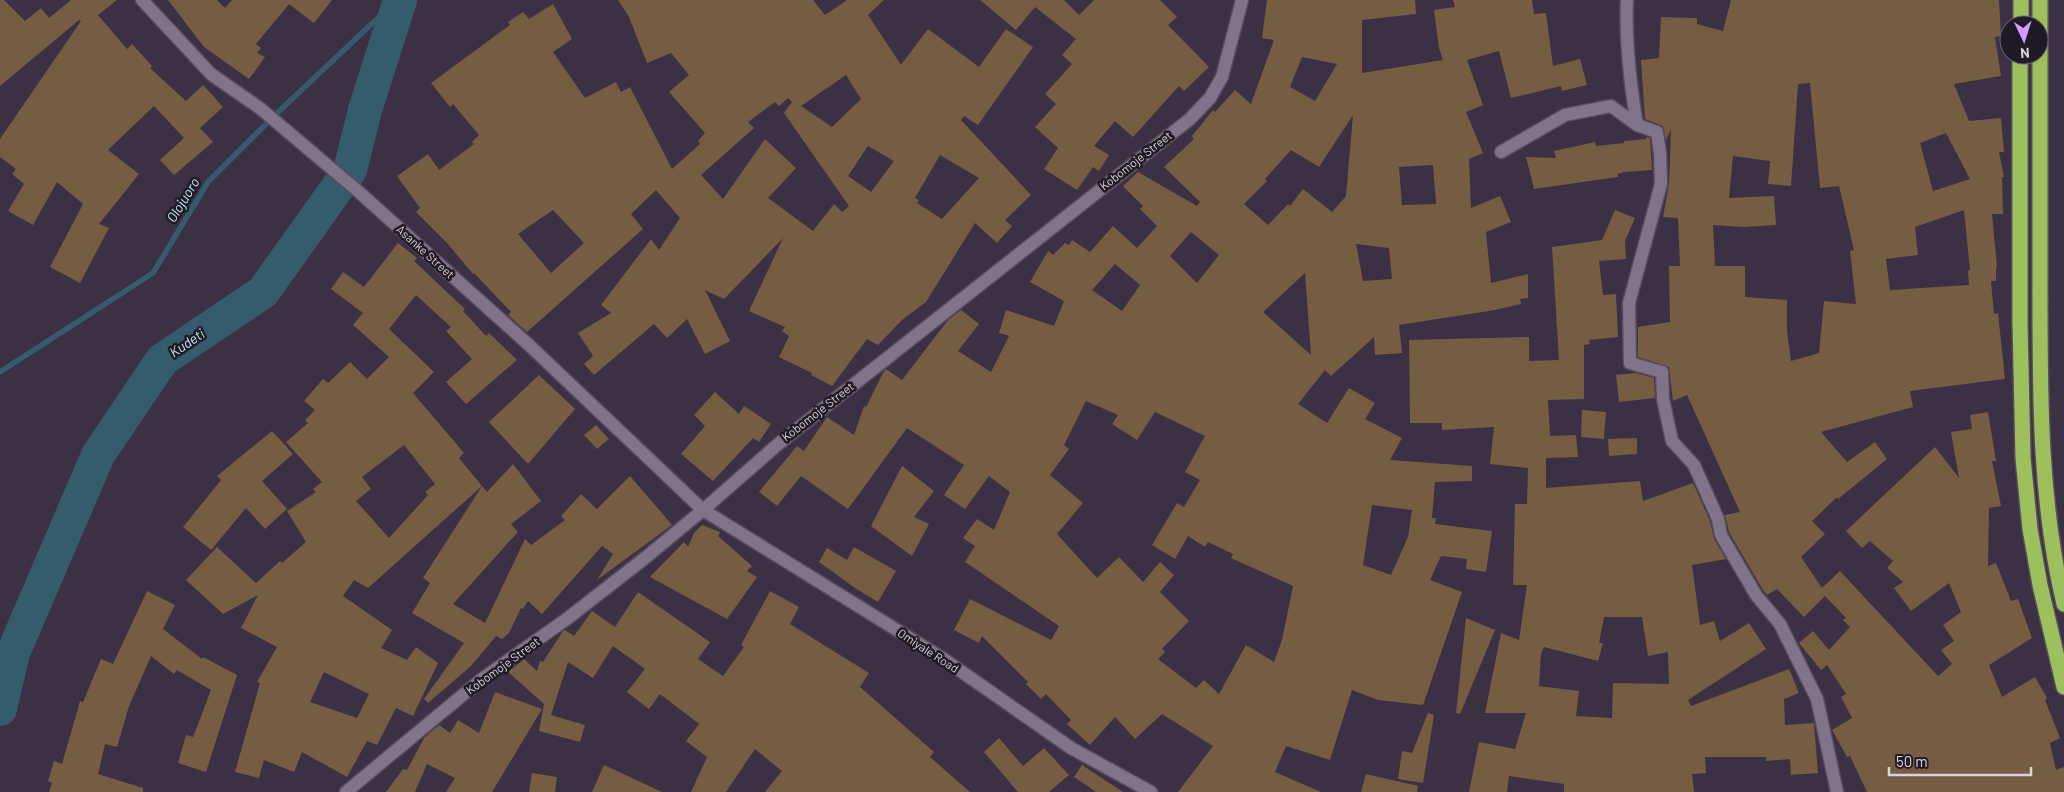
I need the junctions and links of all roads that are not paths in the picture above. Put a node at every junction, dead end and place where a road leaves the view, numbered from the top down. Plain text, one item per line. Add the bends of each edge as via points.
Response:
1 (142, 0) edge
2 (1242, 0) edge
3 (1628, 0) edge
4 (2021, 0) edge
5 (2040, 0) edge
6 (2020, 15) edge
7 (2020, 65) edge
8 (1637, 125) junction
9 (1501, 152) dead end
10 (704, 510) junction
11 (2064, 604) edge
12 (2064, 688) edge
13 (346, 792) edge
14 (1151, 792) edge
15 (1837, 792) edge

1 - 10 street, Asanke Street via 211,74 261,109 359,192 529,345
2 - 10 street, Kobomoje Street via 1222,77 1210,98 1190,119 777,445
3 - 8 street via 1626,23
4 - 6 highway
5 - 11 highway via 2042,456
7 - 12 highway via 2023,458 2040,586
8 - 9 street via 1612,106 1565,115
8 - 15 street via 1657,132 1661,184 1629,304 1630,363 1662,372 1663,399 1672,441 1694,465 1718,519 1721,535 1756,595 1780,624 1817,699
10 - 13 street, Kobomoje Street via 576,612 482,679
10 - 14 street, Omiyale Road via 942,658 1071,748

